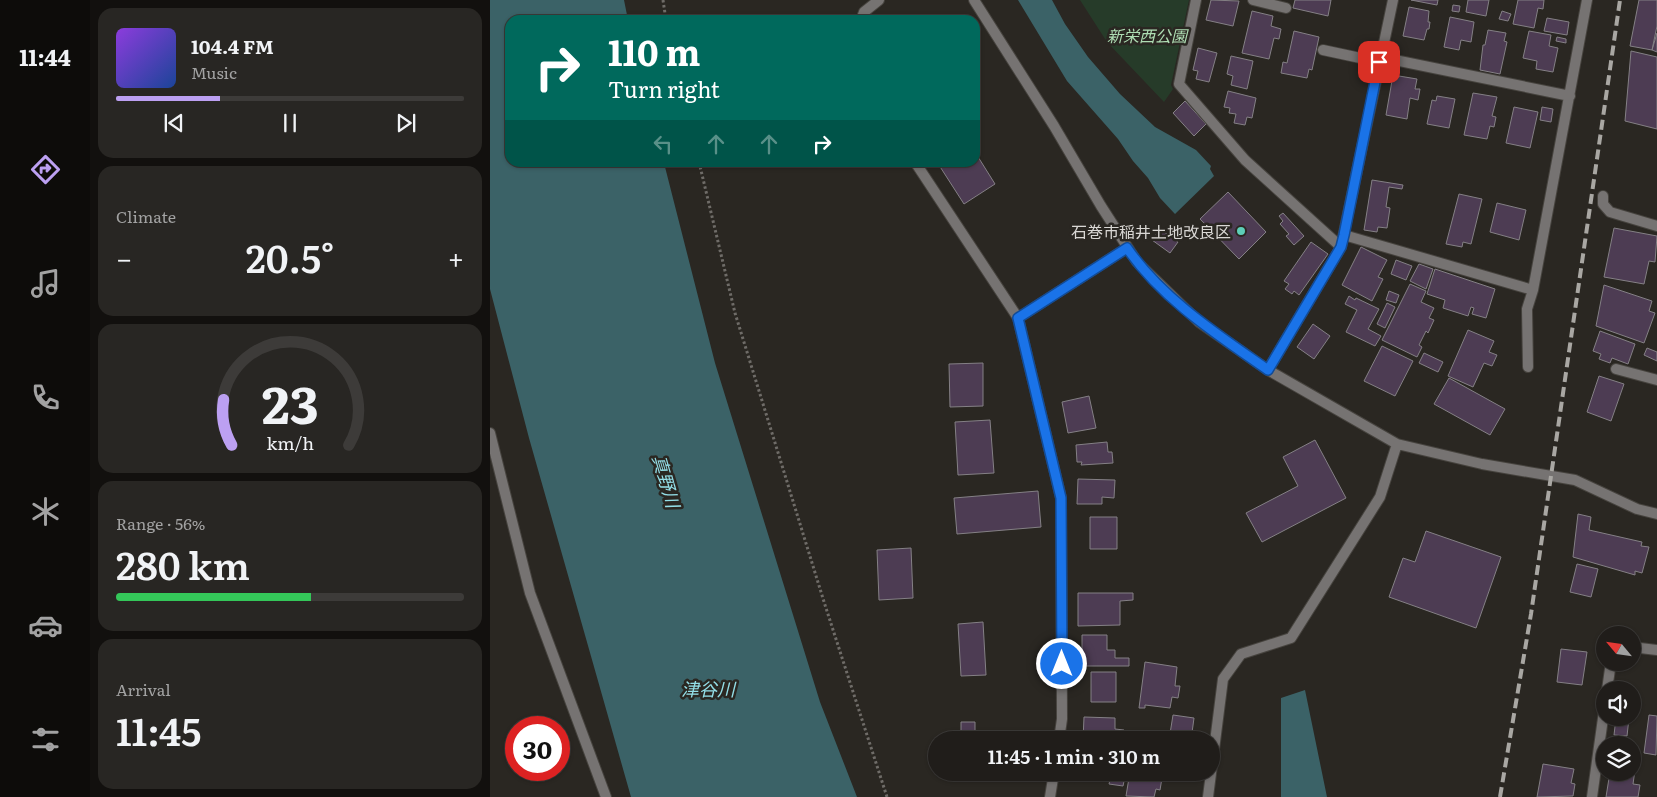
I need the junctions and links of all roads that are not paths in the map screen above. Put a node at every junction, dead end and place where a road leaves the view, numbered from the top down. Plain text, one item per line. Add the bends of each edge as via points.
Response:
1 (879, 0) edge
2 (974, 0) edge
3 (1196, 0) edge
4 (1253, 0) edge
5 (1393, 0) edge
6 (1587, 0) edge
7 (1286, 8) dead end
8 (863, 15) edge
9 (1323, 50) dead end
10 (1379, 59) junction
11 (1570, 96) junction
12 (918, 167) edge
13 (1603, 196) dead end
14 (1657, 226) edge
15 (1344, 235) junction
16 (1341, 247) junction
17 (1127, 248) junction
18 (1533, 290) junction
19 (1018, 318) junction
20 (1528, 367) dead end
21 (1616, 369) dead end
22 (1268, 370) junction
23 (1657, 380) edge
24 (490, 433) edge
25 (1397, 444) junction
26 (1657, 514) edge
27 (1641, 649) edge
28 (1657, 650) edge
29 (1602, 726) edge
30 (1060, 731) edge
31 (1053, 781) edge
32 (606, 797) edge
33 (1050, 797) edge
34 (1208, 797) edge
35 (1592, 797) edge

1 - 8 street
2 - 17 street
3 - 16 street via 1179,84 1245,160
4 - 7 street
5 - 10 street
6 - 11 street
9 - 10 street
10 - 11 street
10 - 15 street
11 - 18 street
12 - 19 street
13 - 14 street via 1610,212
15 - 16 street
15 - 18 street
16 - 22 street
17 - 19 street
17 - 22 street via 1137,262 1199,322
18 - 20 street via 1526,309
19 - 30 street via 1061,498
21 - 23 street
22 - 25 street
24 - 32 street via 530,593
25 - 26 street via 1482,464 1575,480 1636,509
25 - 34 street via 1380,497 1291,638 1241,654 1223,679
27 - 28 street
29 - 35 street
31 - 33 street

